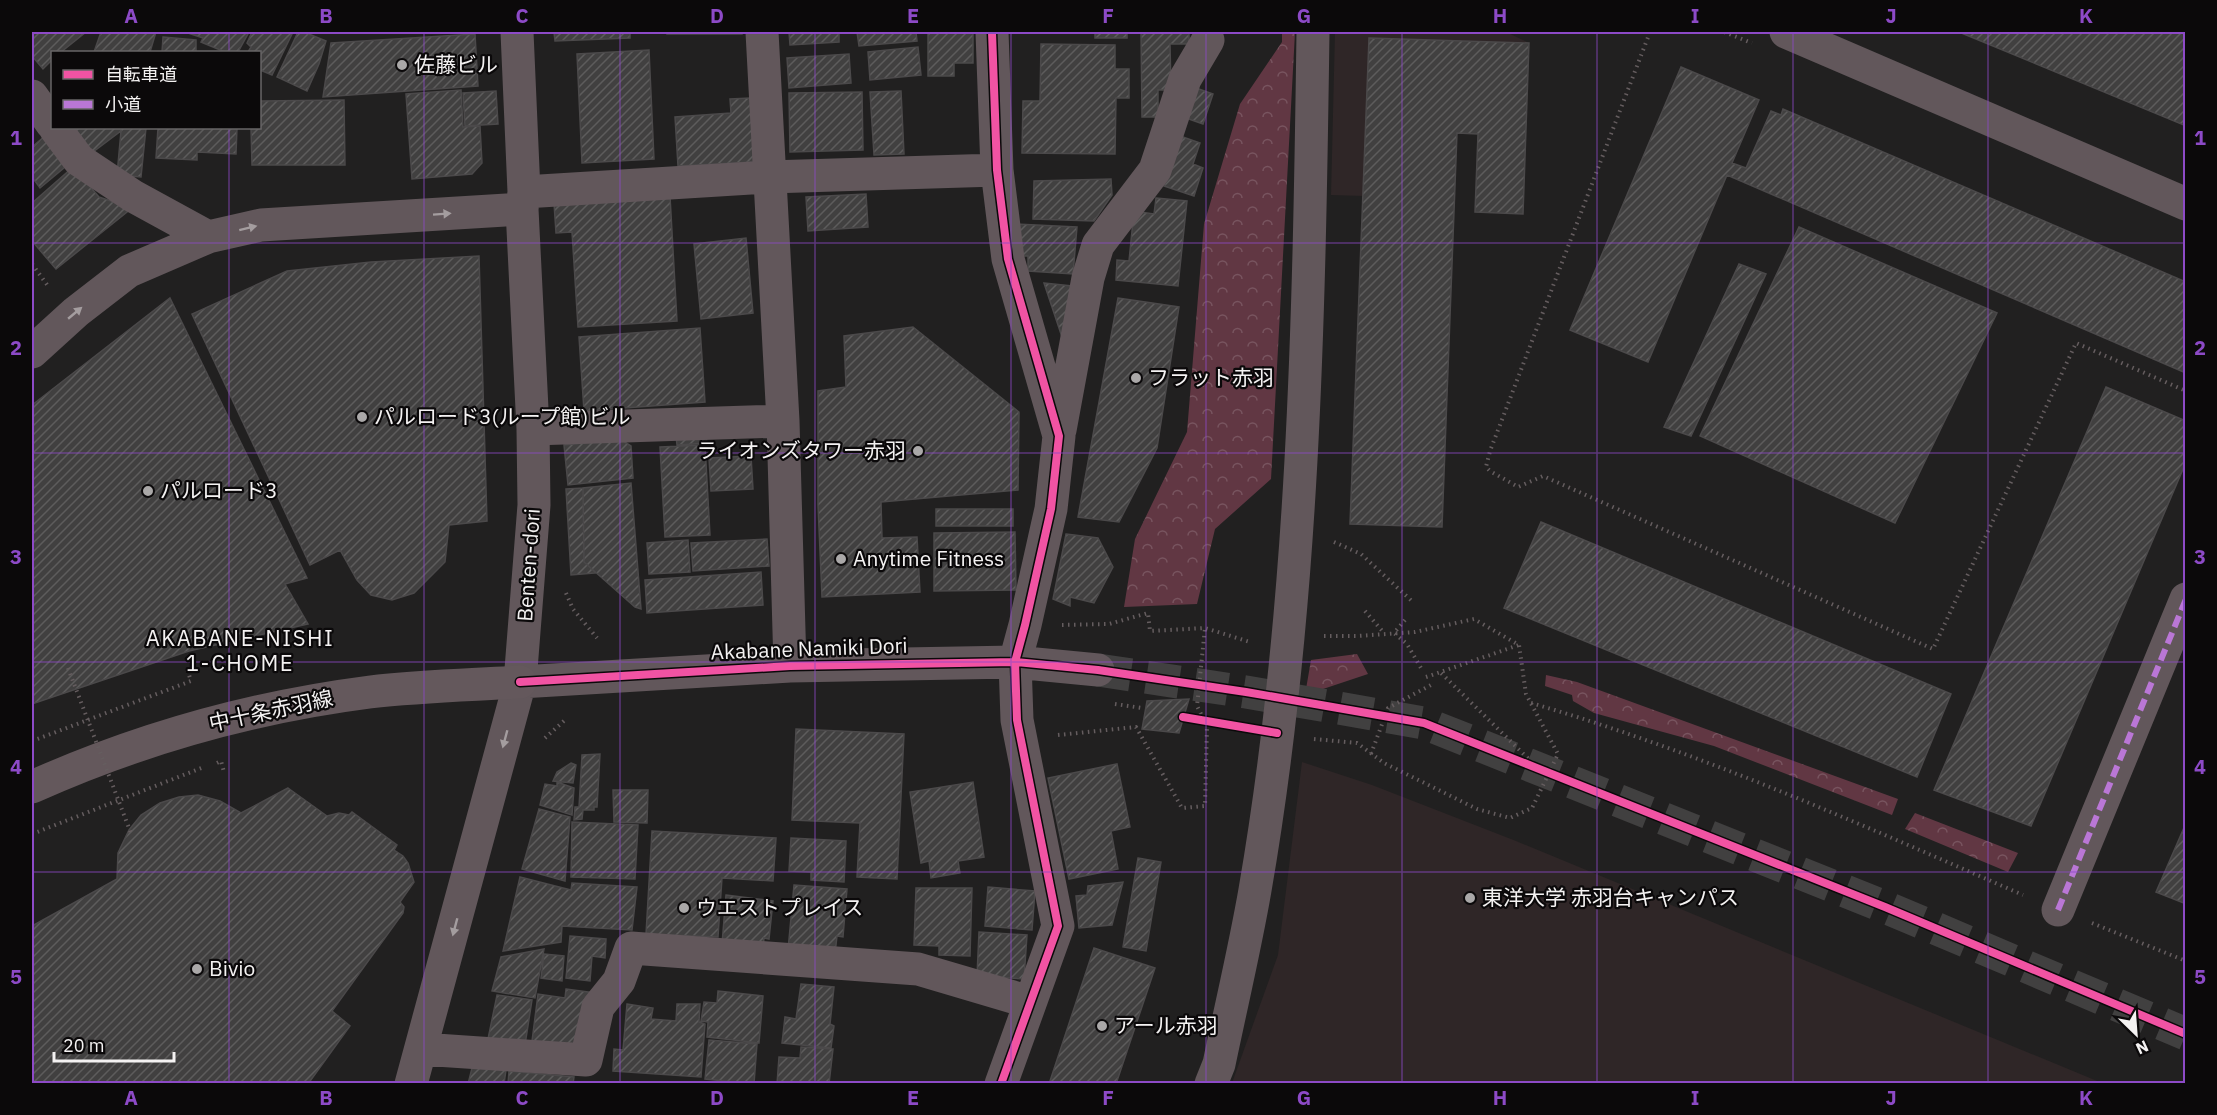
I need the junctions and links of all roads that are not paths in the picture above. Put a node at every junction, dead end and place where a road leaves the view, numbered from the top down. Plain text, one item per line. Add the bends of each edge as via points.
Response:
1 (517, 32) edge
2 (762, 32) edge
3 (992, 32) edge
4 (1313, 32) edge
5 (1786, 32) edge
6 (1208, 40) dead end
7 (32, 96) edge
8 (51, 122) edge
9 (56, 129) edge
10 (997, 170) junction
11 (769, 177) junction
12 (523, 200) junction
13 (2186, 204) edge
14 (208, 237) junction
15 (32, 352) edge
16 (783, 421) junction
17 (533, 429) junction
18 (1059, 436) junction
19 (2186, 599) edge
20 (1015, 662) junction
21 (790, 666) junction
22 (1098, 670) tunnel mouth
23 (520, 682) junction
24 (32, 787) edge
25 (2058, 910) road end
26 (1030, 1002) junction
27 (421, 1049) junction
28 (411, 1083) edge
29 (1001, 1083) edge
30 (1211, 1083) edge

1 - 12 street, Benten-dori
2 - 11 street
3 - 10 street
4 - 30 street via 1308,324 1293,577 1292,736 1219,1064
5 - 13 street
6 - 18 street via 1185,79 1155,170 1098,245 1088,278
7 - 8 street
9 - 14 street via 79,160 133,196
10 - 11 street
10 - 18 street via 1008,259
11 - 12 street
11 - 16 street
14 -> 12 street via 261,225
12 - 17 street, Benten-dori
15 -> 14 street via 129,271
16 - 17 street
16 - 21 street
17 - 23 street, Benten-dori via 534,504
18 - 20 street via 1051,509
19 - 25 street
20 - 21 street, Akabane Namiki Dori
20 - 22 street, Akabane Namiki Dori
20 - 26 street via 1017,720 1058,926
21 - 23 street, Akabane Namiki Dori
23 - 24 main road, 中十条赤羽線 via 414,687 279,707 144,742
23 -> 27 street, Benten-dori
26 - 27 street via 918,969 631,948 619,981 598,1007 586,1060
26 - 29 street
27 - 28 street, Benten-dori

